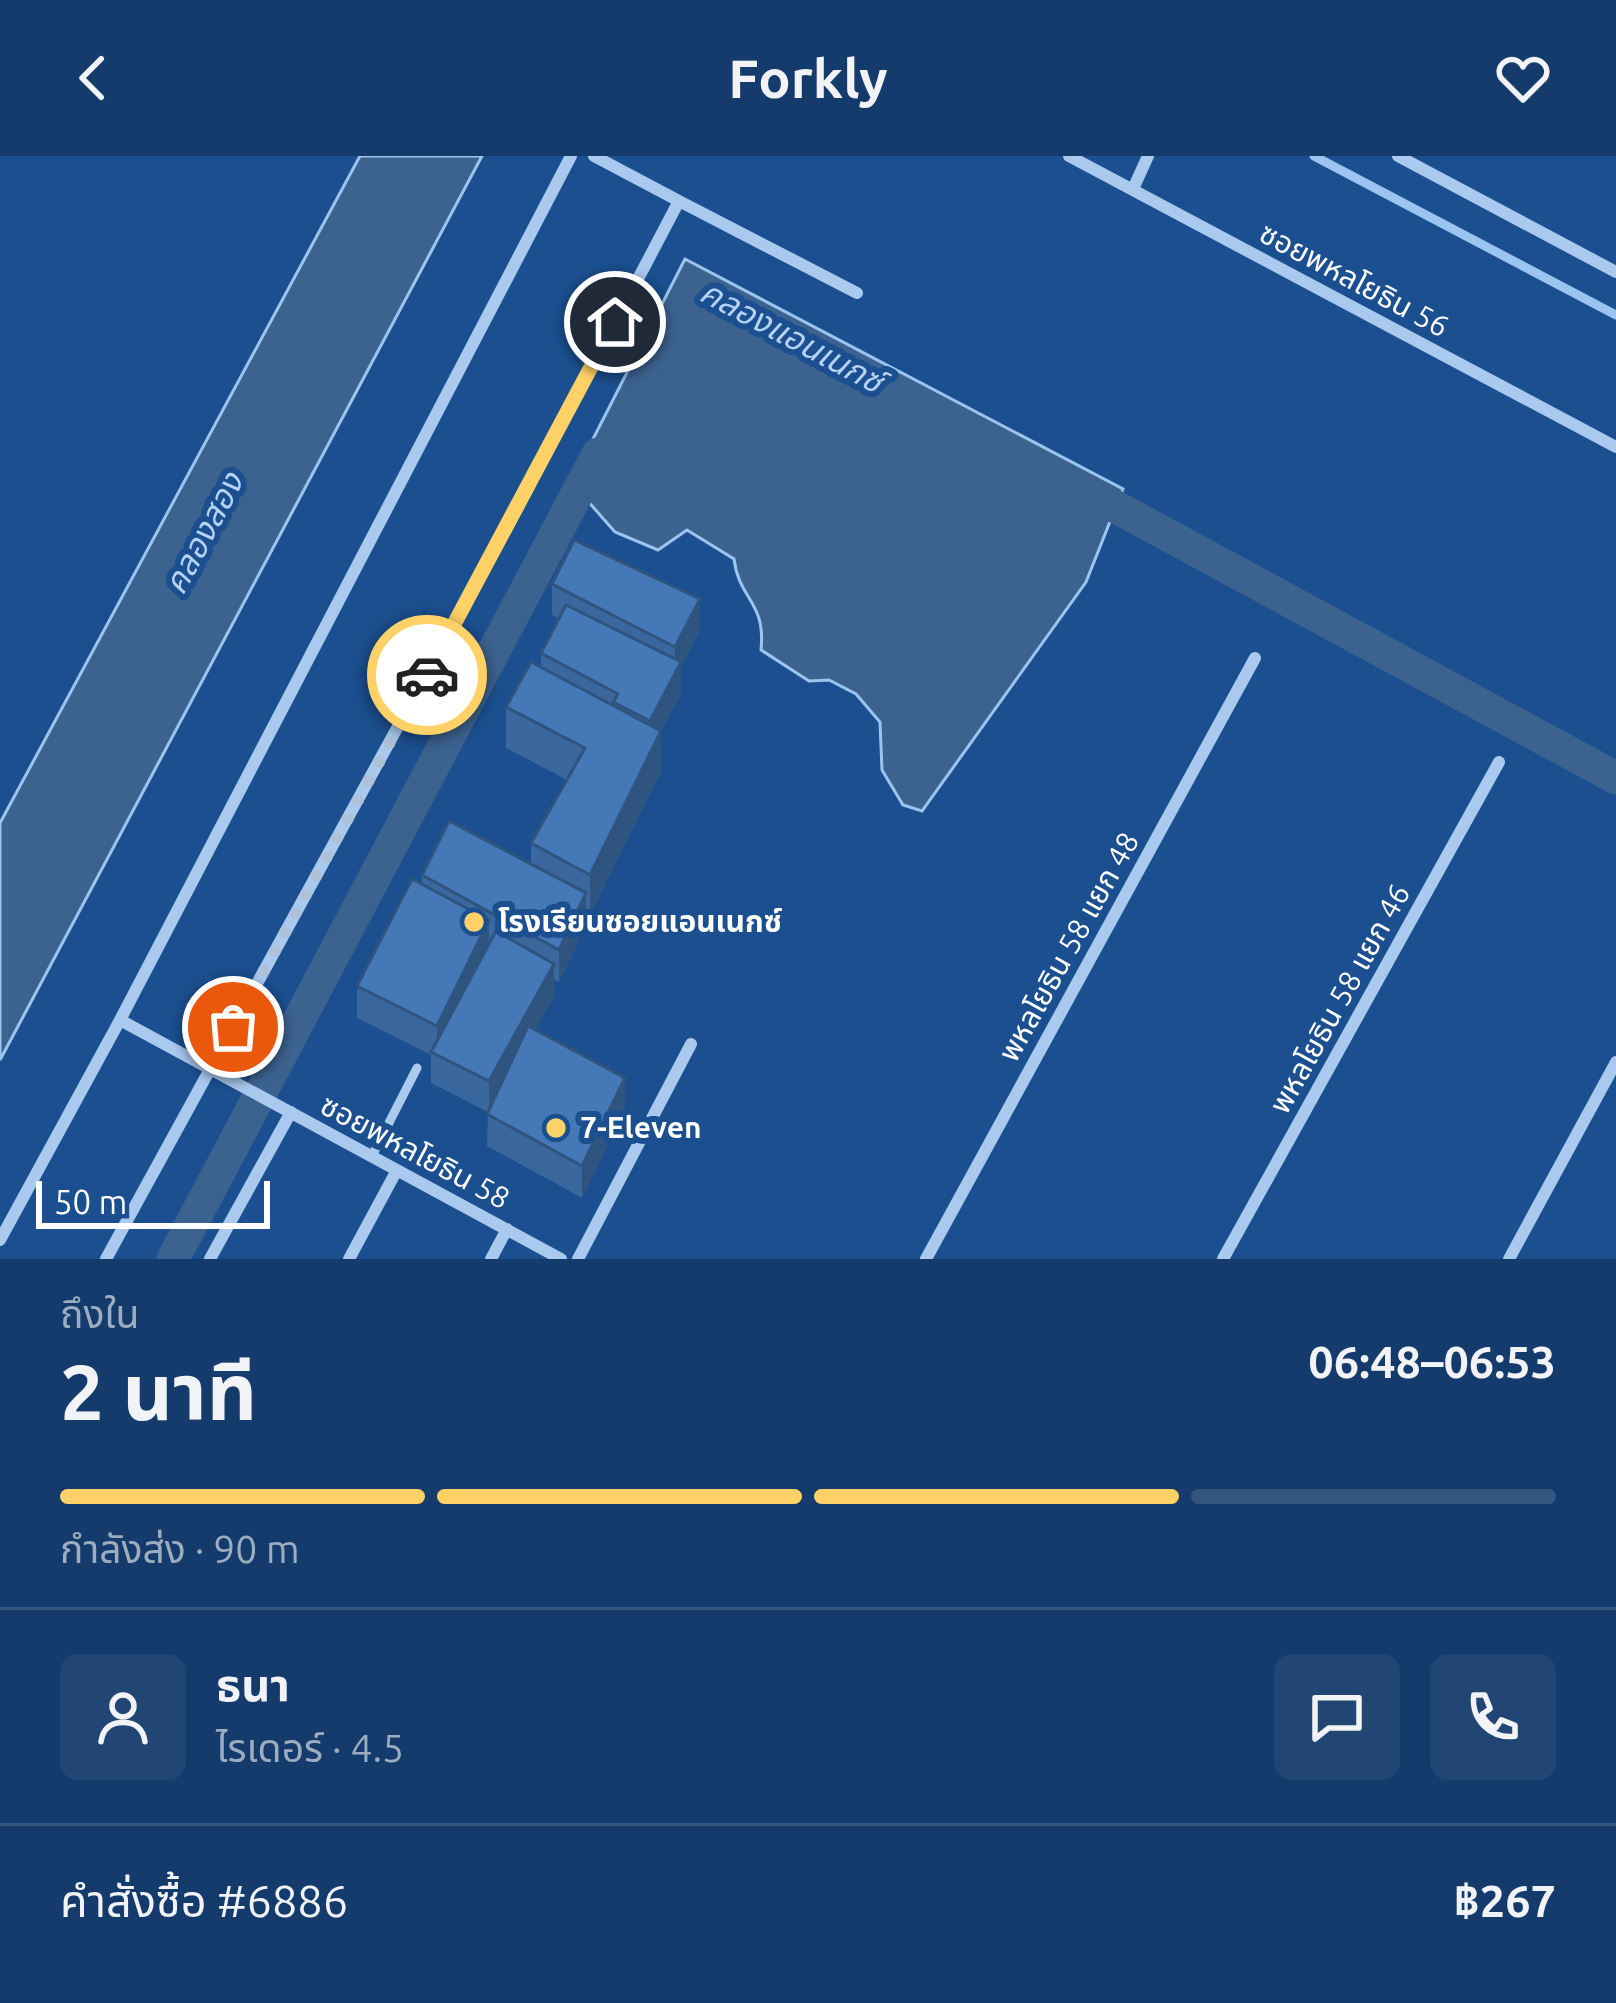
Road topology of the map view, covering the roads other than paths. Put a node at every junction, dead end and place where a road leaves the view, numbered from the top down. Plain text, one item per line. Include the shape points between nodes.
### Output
1 (571, 156) edge
2 (594, 156) edge
3 (1069, 156) edge
4 (1148, 156) edge
5 (1398, 156) edge
6 (1133, 189) junction
7 (679, 201) junction
8 (1616, 272) edge
9 (857, 293) dead end
10 (1616, 447) edge
11 (1255, 658) dead end
12 (1499, 762) dead end
13 (120, 1020) junction
14 (691, 1045) dead end
15 (1616, 1061) edge
16 (417, 1068) dead end
17 (210, 1069) junction
18 (291, 1112) junction
19 (372, 1156) junction
20 (398, 1170) junction
21 (507, 1229) junction
22 (0, 1240) edge
23 (106, 1259) edge
24 (211, 1259) edge
25 (350, 1259) edge
26 (491, 1259) edge
27 (561, 1259) edge
28 (578, 1259) edge
29 (926, 1259) edge
30 (1223, 1259) edge
31 (1509, 1259) edge

1 - 13 street
2 - 7 street
3 - 6 street, ซอยพหลโยธิน 56
4 - 6 street
5 - 8 street
6 - 10 street, ซอยพหลโยธิน 56
7 - 9 street
7 - 17 street
11 - 29 street, พหลโยธิน 58 แยก 48
12 - 30 street, พหลโยธิน 58 แยก 46
13 - 17 street, ซอยพหลโยธิน 58
13 - 22 street
14 - 28 street
15 - 31 street
16 - 19 lane
17 - 18 street, ซอยพหลโยธิน 58
17 - 23 street
18 - 19 street, ซอยพหลโยธิน 58
18 - 24 street
19 - 20 street, ซอยพหลโยธิน 58
20 - 21 street, ซอยพหลโยธิน 58
20 - 25 street
21 - 26 street
21 - 27 street, ซอยพหลโยธิน 58

